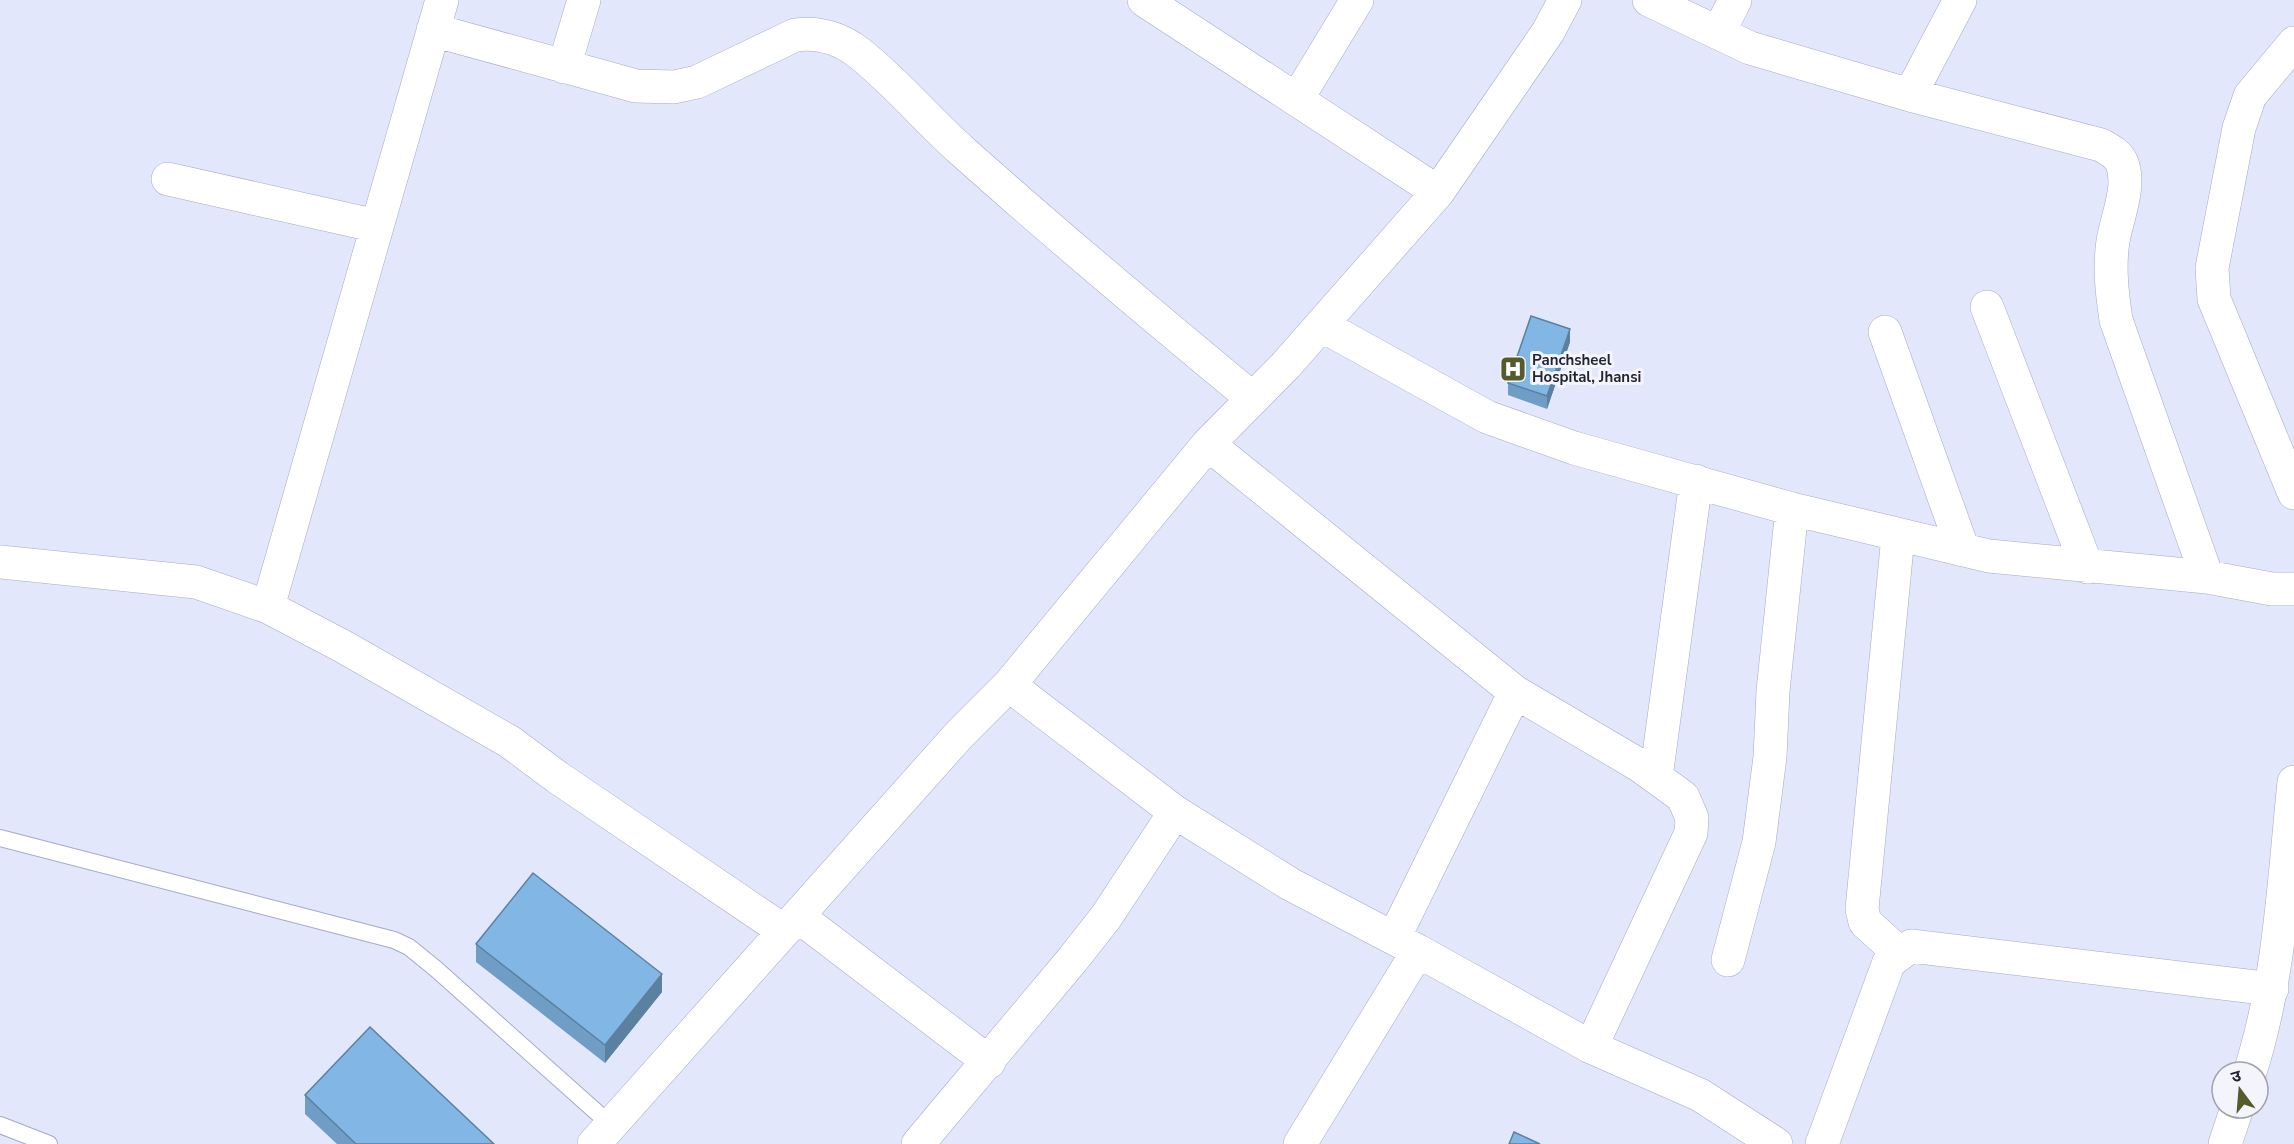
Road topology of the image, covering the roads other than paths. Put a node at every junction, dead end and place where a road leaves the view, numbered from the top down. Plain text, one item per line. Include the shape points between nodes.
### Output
1 (584, 0) edge
2 (1357, 0) edge
3 (1565, 0) edge
4 (1649, 0) edge
5 (1735, 0) edge
6 (1960, 0) edge
7 (1164, 6) edge
8 (438, 15) edge
9 (1719, 32) junction
10 (2294, 44) edge
11 (564, 67) junction
12 (1910, 95) junction
13 (1297, 99) junction
14 (168, 179) dead end
15 (1438, 192) junction
16 (377, 226) junction
17 (1987, 306) dead end
18 (1321, 325) junction
19 (1886, 332) dead end
20 (1252, 398) junction
21 (1208, 444) junction
22 (1696, 481) junction
23 (2294, 493) edge
24 (1792, 510) junction
25 (1898, 536) junction
26 (1963, 550) junction
27 (0, 562) edge
28 (2087, 567) junction
29 (2206, 577) junction
30 (2294, 589) edge
31 (268, 607) junction
32 (1009, 685) junction
33 (1515, 692) junction
34 (1656, 777) junction
35 (2294, 782) edge
36 (1175, 812) junction
37 (0, 838) edge
38 (792, 924) junction
39 (1406, 944) junction
40 (1899, 953) junction
41 (1728, 960) dead end
42 (2272, 989) junction
43 (1591, 1047) junction
44 (2254, 1060) edge
45 (989, 1062) junction
46 (2233, 1120) edge
47 (0, 1125) edge
48 (603, 1135) edge
49 (49, 1144) edge
50 (918, 1144) edge
51 (1300, 1144) edge
52 (1776, 1144) edge
53 (1822, 1144) edge
54 (2225, 1144) edge

1 - 11 street
2 - 13 street
3 - 15 street via 1548,32
4 - 9 street
5 - 9 street
6 - 12 street
7 - 13 street
8 - 11 street
8 - 16 street
9 - 12 street via 1750,48
10 - 23 street via 2250,96 2239,128 2212,268 2214,299
11 - 20 street via 636,86 674,87 697,82 795,35 811,33 837,40 858,52 985,171
12 - 29 street via 2101,145 2122,162 2125,180 2110,281 2116,320
13 - 15 street
14 - 16 street
15 - 18 street
16 - 31 street
17 - 28 street
18 - 20 street
18 - 22 street via 1487,417 1574,448
19 - 26 street
20 - 21 street
21 - 32 street
21 - 33 street
22 - 24 street
22 - 34 street
24 - 25 street
24 - 41 street via 1759,842
25 - 26 street
25 - 40 street via 1862,909 1865,922
26 - 28 street
27 - 31 street via 196,582
28 - 29 street
29 - 30 street
31 - 38 street via 510,742 557,777
32 - 36 street
32 - 38 street via 959,735
33 - 34 street
33 - 39 street
34 - 43 street via 1683,797 1692,818 1691,832
35 - 42 street
36 - 39 street via 1290,884
36 - 45 street via 1106,917
37 - 48 lane via 394,940 428,962
38 - 45 street
38 - 48 street
39 - 43 street
39 - 51 street
40 - 42 street via 1911,946
40 - 53 street via 1889,962
42 - 44 street
43 - 52 street via 1700,1095
45 - 50 street
46 - 54 street
47 - 49 lane

